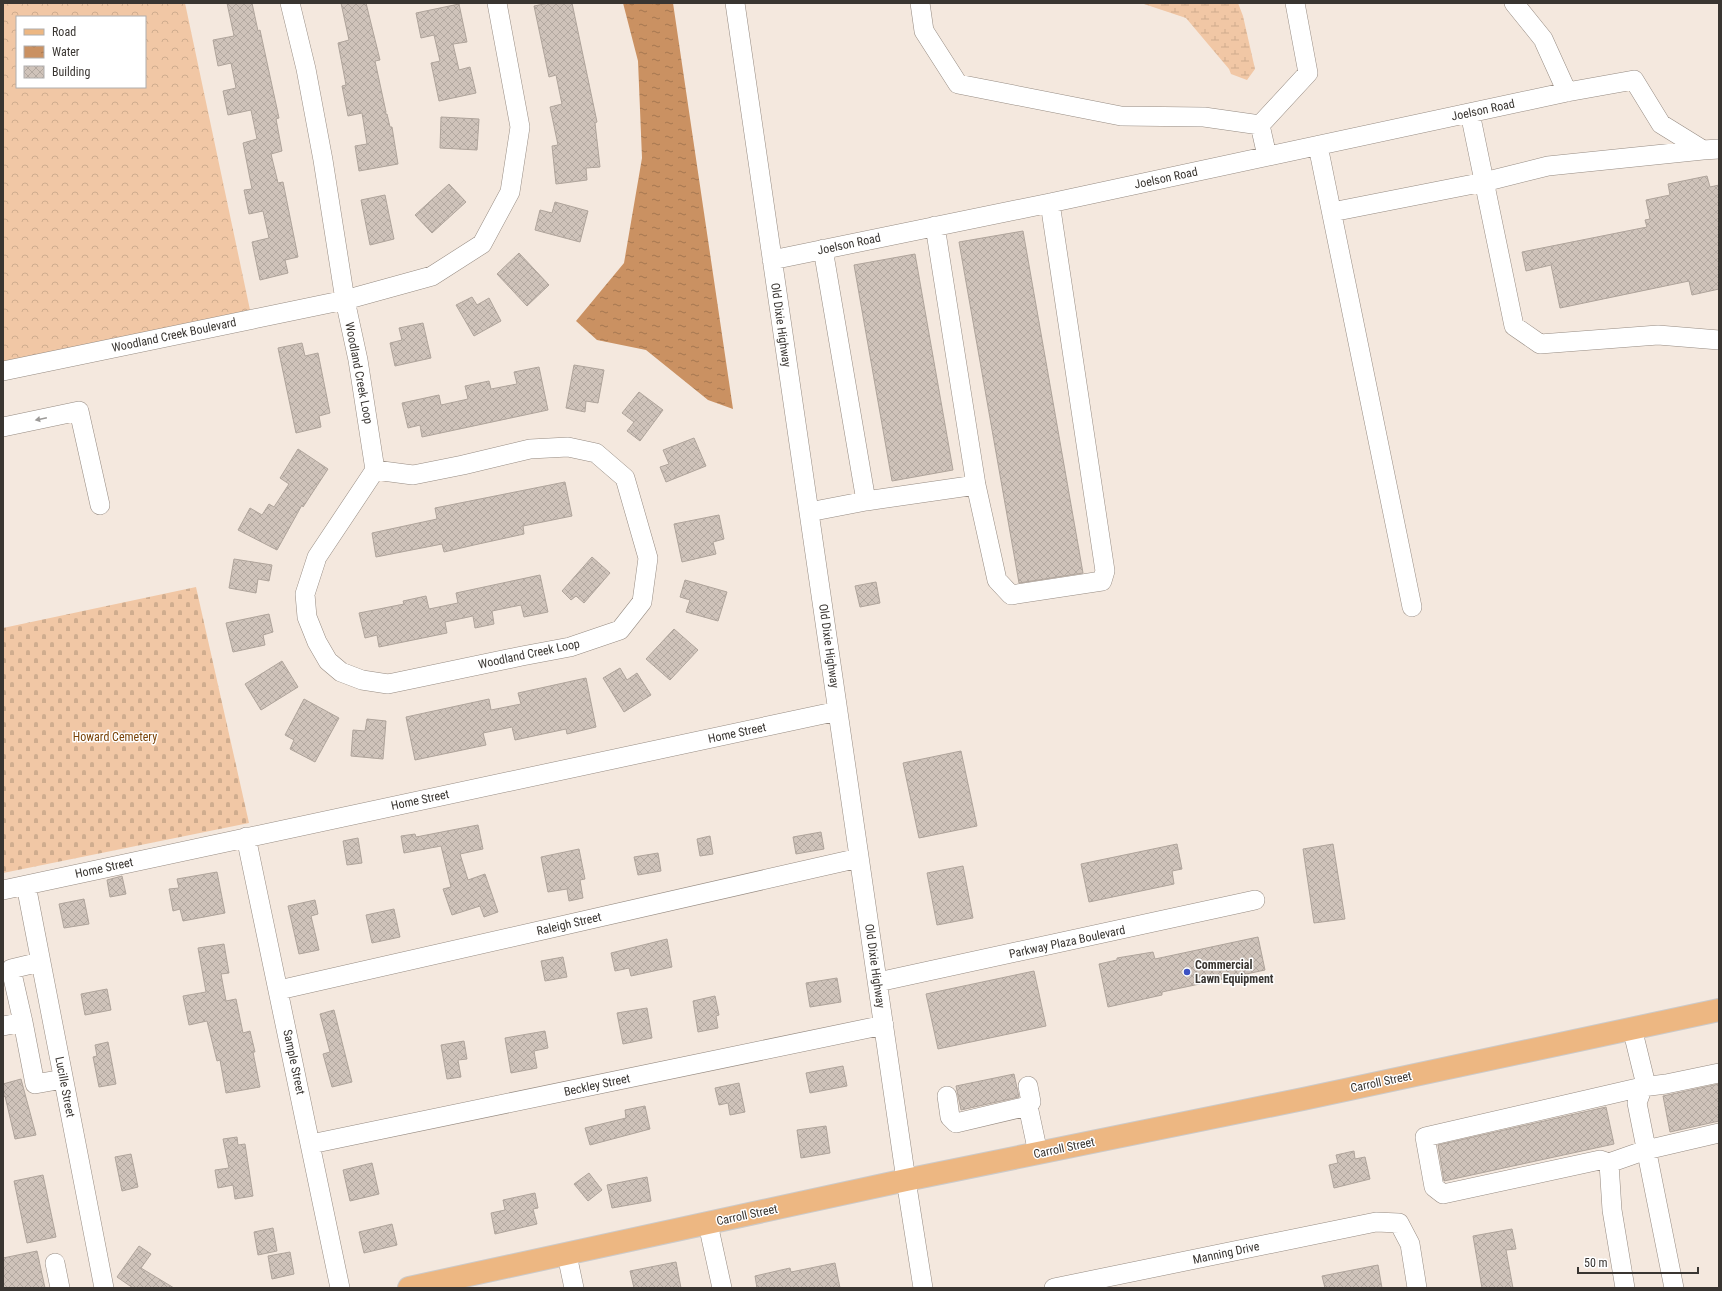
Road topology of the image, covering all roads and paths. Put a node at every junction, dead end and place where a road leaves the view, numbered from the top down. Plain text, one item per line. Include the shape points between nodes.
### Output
1 (290, 3) edge
2 (497, 3) edge
3 (734, 3) edge
4 (920, 3) edge
5 (1295, 3) edge
6 (1514, 3) edge
7 (1564, 93) junction
8 (1470, 113) junction
9 (1260, 125) junction
10 (1318, 146) junction
11 (1711, 150) edge
12 (1267, 156) junction
13 (1484, 182) junction
14 (1050, 203) junction
15 (1332, 212) junction
16 (935, 226) junction
17 (823, 249) junction
18 (772, 260) junction
19 (345, 300) junction
20 (1719, 340) edge
21 (3, 371) edge
22 (3, 427) edge
23 (375, 470) junction
24 (976, 485) junction
25 (866, 501) junction
26 (100, 505) dead end
27 (809, 512) junction
28 (1412, 607) dead end
29 (838, 711) junction
30 (246, 836) junction
31 (859, 858) junction
32 (26, 885) junction
33 (3, 890) edge
34 (1255, 900) dead end
35 (40, 962) junction
36 (7, 969) edge
37 (878, 982) junction
38 (279, 990) junction
39 (1719, 1010) edge
40 (23, 1022) junction
41 (884, 1025) junction
42 (3, 1026) edge
43 (1632, 1028) junction
44 (1719, 1073) edge
45 (63, 1079) junction
46 (1028, 1086) dead end
47 (1642, 1087) junction
48 (947, 1096) dead end
49 (1028, 1106) junction
50 (1719, 1133) edge
51 (311, 1144) junction
52 (1646, 1150) junction
53 (1038, 1153) junction
54 (1609, 1163) junction
55 (906, 1180) junction
56 (708, 1224) junction
57 (567, 1254) junction
58 (55, 1262) dead end
59 (60, 1288) edge
60 (104, 1288) edge
61 (340, 1288) edge
62 (409, 1288) edge
63 (574, 1288) edge
64 (722, 1288) edge
65 (923, 1288) edge
66 (1054, 1288) edge
67 (1417, 1288) edge
68 (1625, 1288) edge
69 (1674, 1288) edge

1 - 19 street via 306,69 323,160
2 - 19 street, Woodland Creek Boulevard via 520,127 510,192 482,244 432,276
3 - 18 street, Old Dixie Highway
4 - 9 street via 924,31 958,84 1121,116 1204,117
5 - 9 street via 1308,73
6 - 7 street via 1543,39
7 - 8 street, Joelson Road
7 - 11 street, Joelson Road via 1634,80 1661,124
8 - 10 street, Joelson Road
8 - 13 street
9 - 12 street
10 - 12 street, Joelson Road
10 - 15 street
11 - 13 street via 1548,166
12 - 14 street, Joelson Road
13 - 15 street
13 - 20 street via 1514,326 1540,344 1658,335
14 - 16 street, Joelson Road
14 - 24 street via 1105,571 1102,581 1011,595 996,580
15 - 28 street
16 - 17 street, Joelson Road
16 - 24 street
17 - 18 street, Joelson Road
17 - 25 street
18 - 27 street, Old Dixie Highway
19 - 21 street, Woodland Creek Boulevard
19 - 23 street, Woodland Creek Loop via 358,360
26 -> 22 street via 79,411
23 - 23 street, Woodland Creek Loop via 317,557 305,594 307,617 317,642 328,661 341,672 362,680 388,684 570,647 620,630 642,602 648,558 625,478 596,453 568,446 530,449 413,474
24 - 25 street
25 - 27 street
27 - 29 street, Old Dixie Highway
29 - 30 street, Home Street
29 - 31 street, Old Dixie Highway
30 - 32 street, Home Street
30 - 38 street, Sample Street
31 - 37 street, Old Dixie Highway
31 - 38 street, Raleigh Street
32 - 33 street, Home Street
32 - 35 street, Lucille Street
34 - 37 street, Parkway Plaza Boulevard
35 - 36 street
35 - 45 street, Lucille Street
36 - 40 street
37 - 41 street, Old Dixie Highway
38 - 51 street, Sample Street
39 - 43 main road, Carroll Street
40 - 42 street
40 - 45 street via 35,1084
41 - 51 street, Beckley Street
41 - 55 street, Old Dixie Highway
43 - 47 street via 1645,1081
43 - 53 main road, Carroll Street
44 - 47 street
45 - 60 street, Lucille Street
46 - 49 street via 1031,1102
47 - 52 street via 1637,1102
47 - 54 street via 1425,1137 1434,1187 1443,1194 1600,1160
48 - 49 street via 950,1117 956,1123
49 - 53 street
50 - 52 street
51 - 61 street, Sample Street
52 - 54 street
52 - 69 street
53 - 55 main road, Carroll Street
54 - 68 street via 1612,1210
55 - 56 main road, Carroll Street
55 - 65 street, Old Dixie Highway
56 - 57 main road, Carroll Street
56 - 64 street
57 - 62 main road, Carroll Street
57 - 63 street
58 - 59 street
66 - 67 street, Manning Drive via 1376,1222 1399,1223 1410,1244

